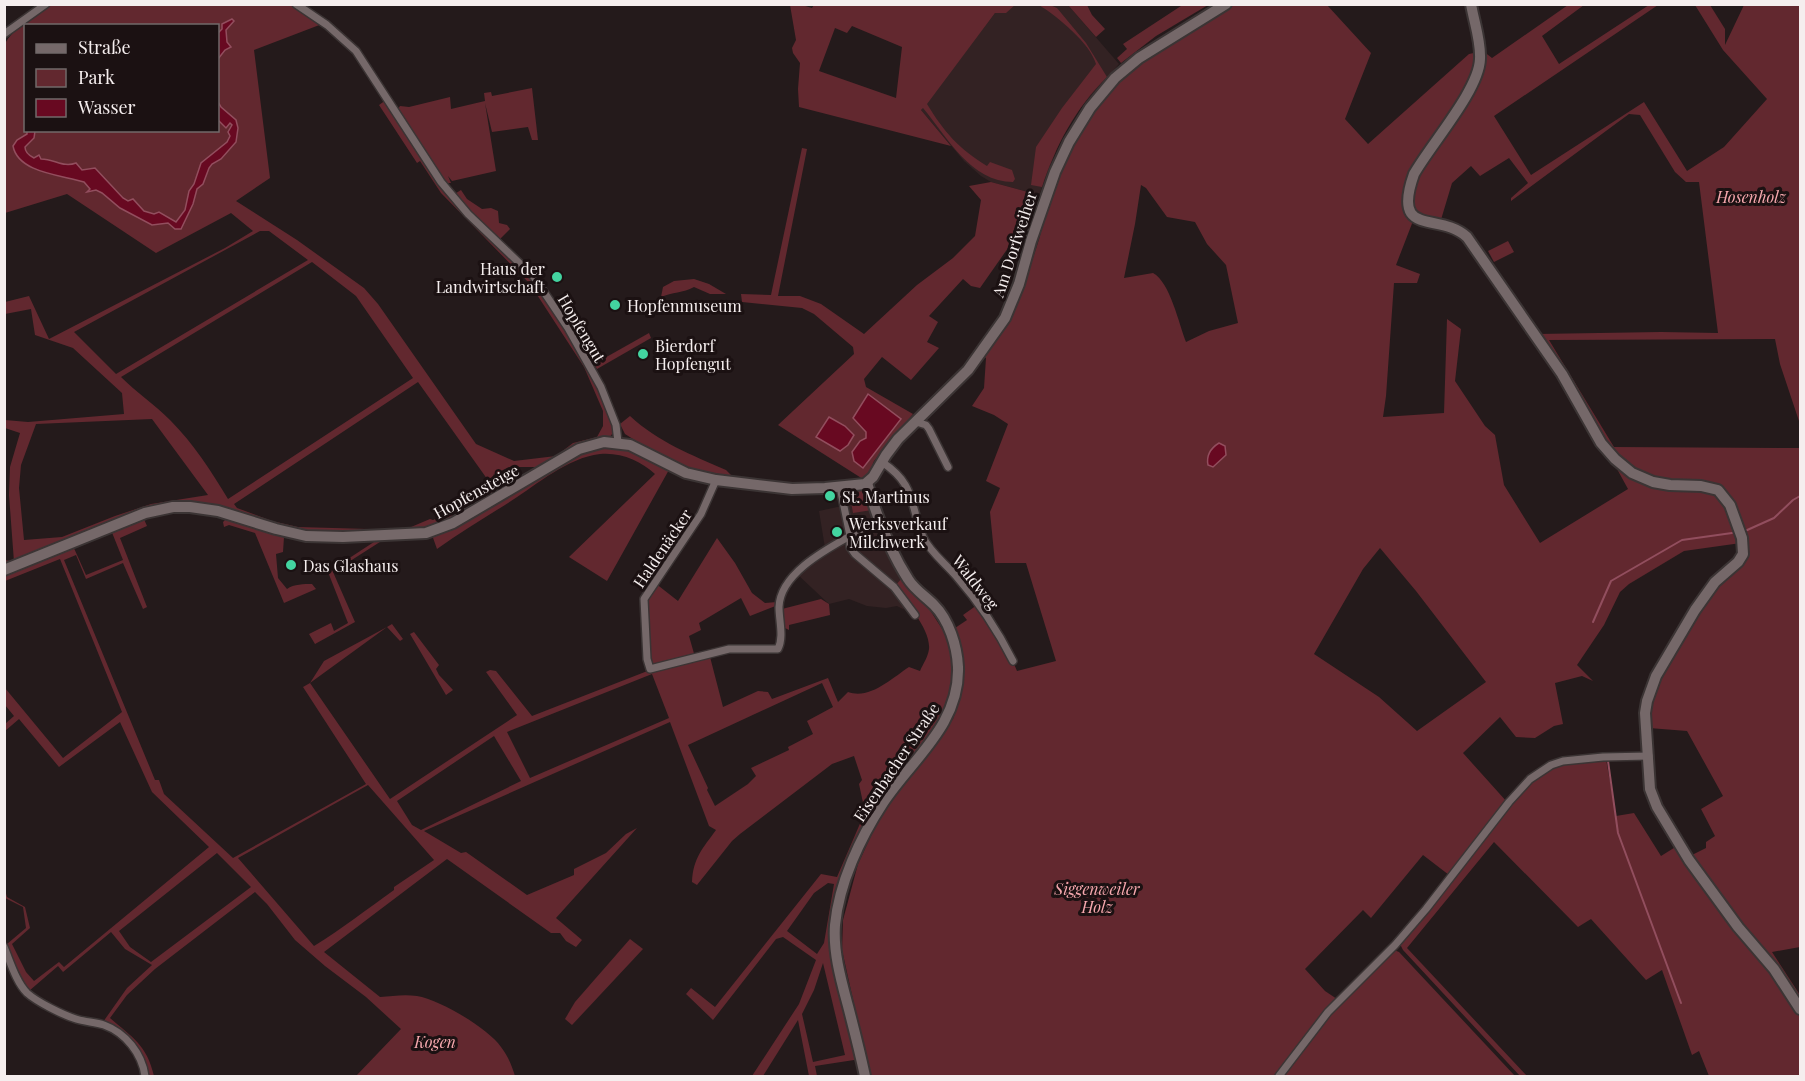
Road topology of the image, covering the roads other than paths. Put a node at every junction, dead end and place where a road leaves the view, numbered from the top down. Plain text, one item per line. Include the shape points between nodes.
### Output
1 (46, 4) edge
2 (296, 4) edge
3 (1226, 4) edge
4 (1471, 4) edge
5 (4, 34) edge
6 (916, 422) junction
7 (618, 442) junction
8 (882, 462) junction
9 (948, 467) dead end
10 (716, 480) junction
11 (867, 483) junction
12 (840, 487) junction
13 (880, 518) junction
14 (850, 536) junction
15 (4, 570) edge
16 (915, 615) dead end
17 (1013, 661) dead end
18 (1649, 756) junction
19 (4, 947) edge
20 (1800, 1010) edge
21 (145, 1077) edge
22 (865, 1077) edge
23 (1279, 1077) edge

1 - 5 street
2 - 7 street, Hopfengut via 356,51 448,191 542,288 601,387 616,425
3 - 6 street, Am Dorfweiher via 1157,45 1115,78 1090,108 1069,142 1050,186 1005,318 964,375
4 - 18 street via 1480,51 1473,86 1414,174 1409,188 1409,210 1418,220 1456,229 1467,237 1615,459 1653,482 1718,490 1730,505 1744,544 1741,558 1715,582 1695,610 1653,684 1645,713
6 - 8 street, Am Dorfweiher
6 - 9 street via 929,429
7 - 10 street, Hopfensteige via 686,473
7 - 15 street, Hopfensteige via 579,449 462,518 426,533 306,536 218,511 173,507 138,516
8 - 11 street, Am Dorfweiher
8 - 17 street, Waldweg via 901,477 927,544 957,576
10 - 12 street, Hopfensteige via 792,489
10 - 14 street, Haldenäcker via 701,514 644,599 651,669 729,649 778,649 779,606 784,591 810,560
11 - 12 street, Hopfensteige
11 - 13 street, Eisenbacher Straße
12 - 14 street
13 - 14 street
13 - 22 street, Eisenbacher Straße via 909,580 936,606 949,629 958,669 955,700 947,718 872,822 840,898 836,952
14 - 16 street via 855,554 894,587
18 - 20 street via 1650,789 1657,807 1689,860 1774,969
18 - 23 street via 1563,761 1530,779 1410,927 1328,1012
19 - 21 street via 28,993 70,1017 104,1025 120,1034 137,1053

